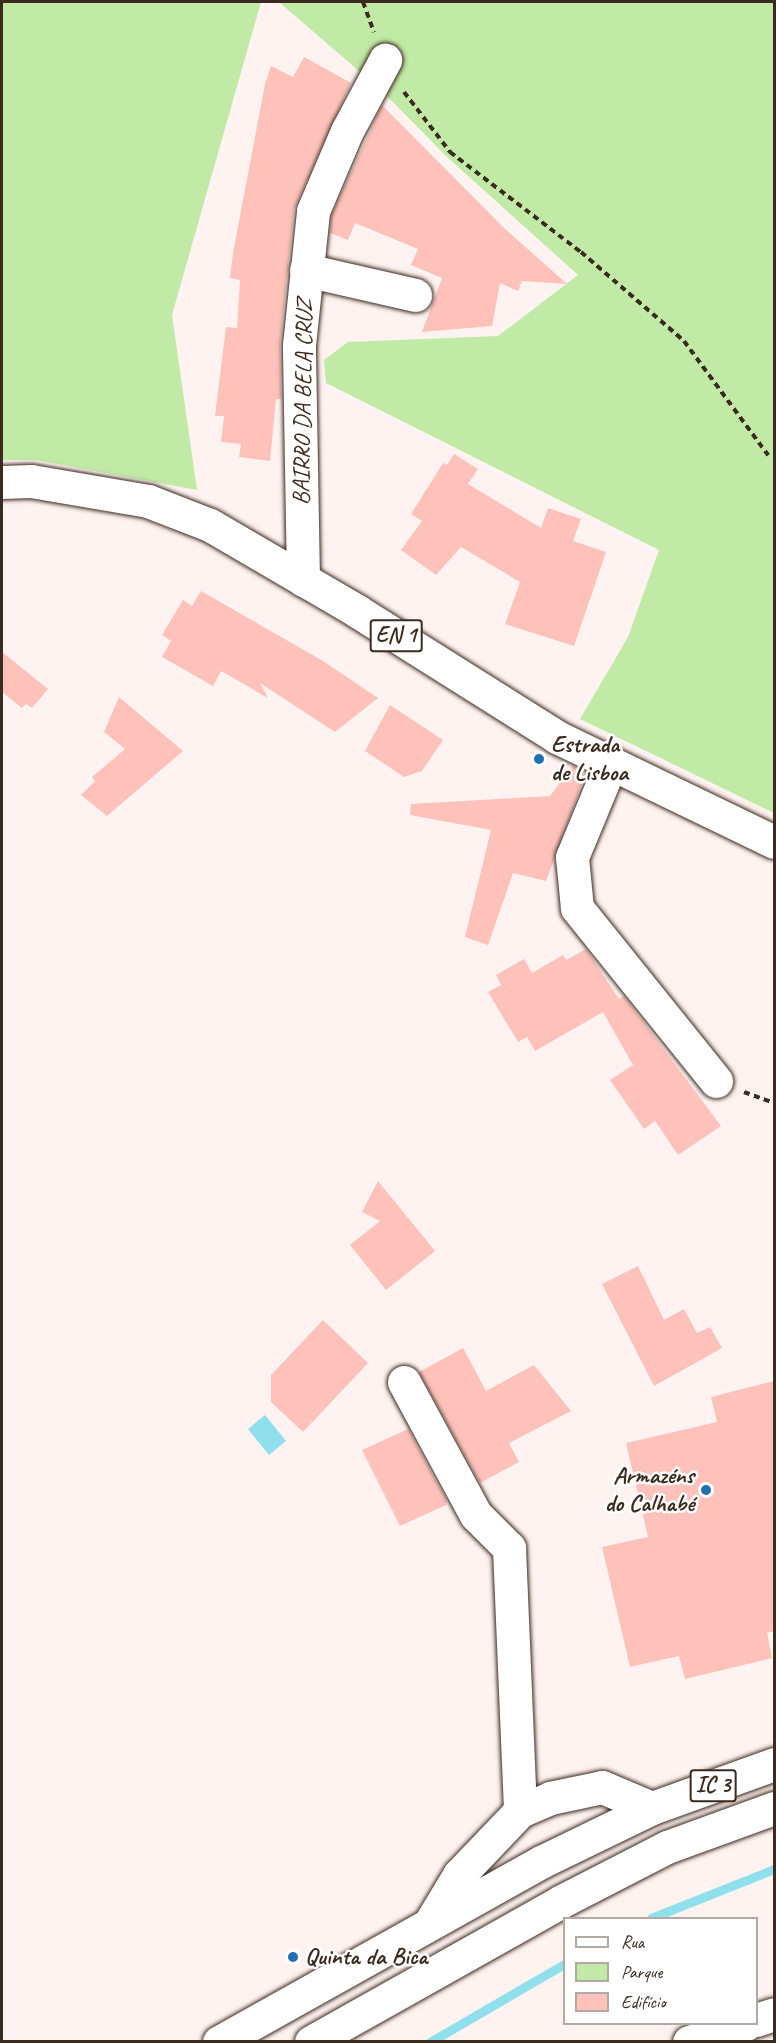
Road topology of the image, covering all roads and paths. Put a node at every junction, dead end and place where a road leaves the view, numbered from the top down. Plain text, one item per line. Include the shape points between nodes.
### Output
1 (385, 60) joint
2 (306, 270) junction
3 (415, 295) dead end
4 (768, 455) dead end
5 (2, 482) edge
6 (303, 580) junction
7 (611, 763) junction
8 (774, 842) edge
9 (716, 1081) dead end
10 (404, 1382) dead end
11 (774, 1764) edge
12 (652, 1808) junction
13 (774, 1808) edge
14 (520, 1811) junction
15 (430, 1923) junction
16 (774, 2014) edge
17 (758, 2019) edge
18 (743, 2025) edge
19 (219, 2042) edge
20 (311, 2042) edge
21 (689, 2042) edge

1 - 2 main road, BAIRRO DA BELA CRUZ via 347,130 313,211
1 - 4 path via 414,109 450,152 581,252 684,341
2 - 3 main road
2 - 6 main road, BAIRRO DA BELA CRUZ via 299,345
5 - 6 main road, EN 1 via 31,481 148,501 210,525
6 - 7 main road, EN 1 via 557,737
7 - 8 main road, EN 1
7 - 9 main road via 572,856 577,908
10 - 14 main road via 476,1515 509,1548
11 - 12 main road, IC 3
12 - 14 main road via 602,1787 550,1798
12 - 15 main road, IC 3 via 541,1862
13 - 20 main road, IC 3 via 668,1847 560,1902
14 - 15 main road via 459,1875
15 - 19 main road, IC 3
16 - 17 main road
18 - 21 main road

